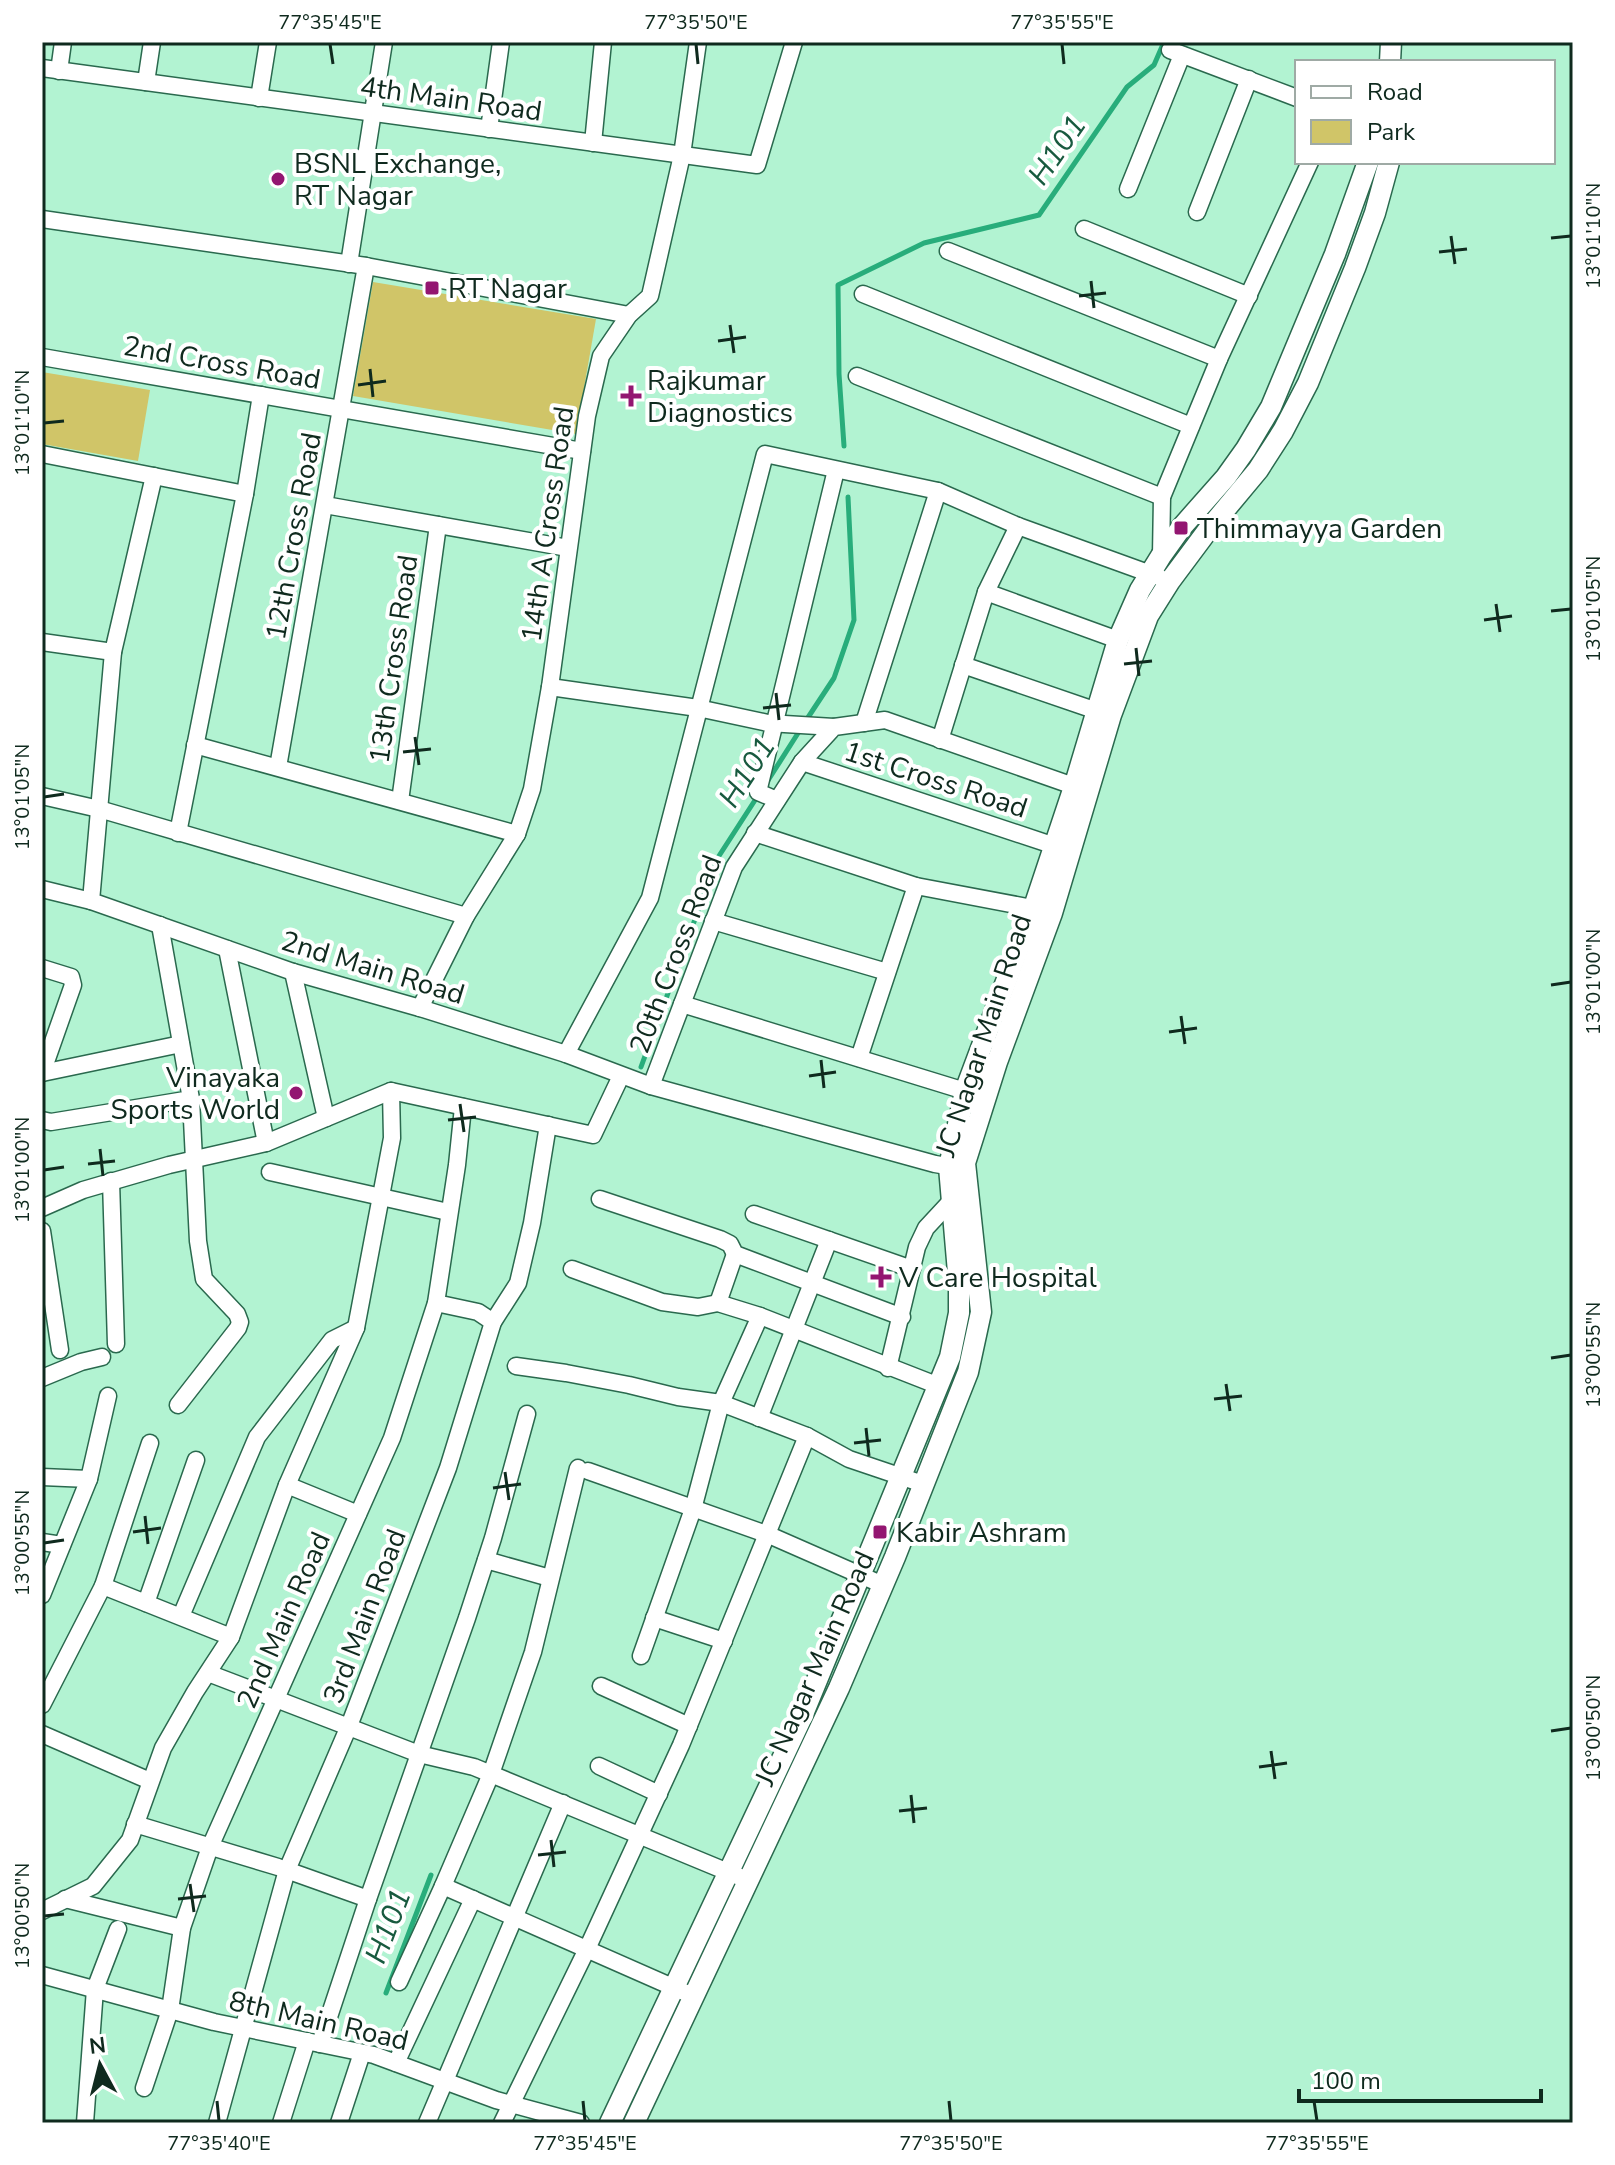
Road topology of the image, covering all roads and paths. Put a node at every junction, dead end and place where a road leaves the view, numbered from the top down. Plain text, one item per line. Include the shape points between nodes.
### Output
1 (63, 42) edge
2 (152, 42) edge
3 (268, 42) edge
4 (384, 42) edge
5 (501, 42) edge
6 (603, 42) edge
7 (698, 42) edge
8 (794, 42) edge
9 (50, 69) edge
10 (1249, 79) junction
11 (146, 82) junction
12 (1295, 97) edge
13 (259, 98) junction
14 (375, 113) junction
15 (489, 129) junction
16 (593, 143) junction
17 (682, 155) junction
18 (1309, 164) edge
19 (1367, 164) edge
20 (1388, 164) edge
21 (1128, 189) dead end
22 (1197, 212) dead end
23 (42, 219) edge
24 (1084, 229) dead end
25 (948, 251) dead end
26 (357, 265) junction
27 (863, 294) dead end
28 (1249, 296) junction
29 (629, 315) junction
30 (42, 357) edge
31 (1219, 359) junction
32 (857, 376) dead end
33 (261, 395) junction
34 (342, 409) junction
35 (1191, 426) junction
36 (582, 451) junction
37 (42, 454) edge
38 (836, 470) junction
39 (154, 476) junction
40 (938, 491) junction
41 (245, 494) junction
42 (1162, 497) junction
43 (325, 505) junction
44 (438, 525) junction
45 (1018, 526) junction
46 (568, 548) junction
47 (1156, 564) junction
48 (1170, 581) junction
49 (986, 592) junction
50 (1118, 640) junction
51 (42, 642) edge
52 (113, 652) junction
53 (963, 665) junction
54 (550, 687) junction
55 (698, 708) junction
56 (1097, 711) junction
57 (773, 723) junction
58 (864, 723) junction
59 (834, 727) junction
60 (940, 740) junction
61 (195, 745) junction
62 (802, 762) junction
63 (278, 767) junction
64 (1081, 789) junction
65 (42, 796) edge
66 (777, 800) junction
67 (400, 801) junction
68 (99, 809) junction
69 (178, 833) junction
70 (755, 833) junction
71 (517, 834) junction
72 (1055, 846) junction
73 (916, 886) junction
74 (42, 889) edge
75 (91, 901) junction
76 (1043, 910) junction
77 (466, 916) junction
78 (713, 921) junction
79 (160, 925) junction
80 (227, 949) junction
81 (42, 968) edge
82 (293, 972) junction
83 (887, 972) junction
84 (682, 1004) junction
85 (420, 1008) junction
86 (181, 1044) junction
87 (566, 1054) junction
88 (859, 1058) junction
89 (42, 1073) edge
90 (621, 1076) junction
91 (651, 1086) junction
92 (391, 1091) junction
93 (965, 1091) junction
94 (191, 1099) junction
95 (463, 1107) junction
96 (326, 1118) junction
97 (42, 1120) edge
98 (548, 1125) junction
99 (266, 1143) junction
100 (193, 1159) junction
101 (958, 1168) junction
102 (270, 1172) dead end
103 (111, 1181) junction
104 (380, 1197) junction
105 (600, 1199) dead end
106 (960, 1199) junction
107 (42, 1208) edge
108 (448, 1212) junction
109 (754, 1214) dead end
110 (42, 1231) edge
111 (829, 1240) junction
112 (735, 1254) junction
113 (572, 1269) dead end
114 (912, 1269) junction
115 (811, 1283) junction
116 (436, 1303) junction
117 (718, 1303) junction
118 (760, 1316) junction
119 (902, 1317) junction
120 (493, 1322) junction
121 (356, 1328) junction
122 (793, 1330) junction
123 (116, 1344) dead end
124 (60, 1350) dead end
125 (102, 1357) dead end
126 (516, 1366) dead end
127 (888, 1368) junction
128 (42, 1378) edge
129 (939, 1386) junction
130 (108, 1396) dead end
131 (721, 1403) junction
132 (178, 1405) dead end
133 (527, 1414) dead end
134 (759, 1418) junction
135 (807, 1436) junction
136 (150, 1443) dead end
137 (196, 1460) dead end
138 (42, 1477) edge
139 (901, 1477) junction
140 (89, 1479) junction
141 (923, 1484) junction
142 (287, 1485) junction
143 (693, 1509) junction
144 (358, 1514) junction
145 (769, 1535) junction
146 (42, 1542) edge
147 (62, 1545) junction
148 (486, 1560) junction
149 (861, 1577) junction
150 (550, 1578) junction
151 (883, 1585) junction
152 (103, 1586) junction
153 (42, 1595) edge
154 (146, 1603) junction
155 (181, 1616) junction
156 (654, 1618) junction
157 (231, 1637) junction
158 (724, 1641) junction
159 (641, 1656) dead end
160 (208, 1673) junction
161 (601, 1686) dead end
162 (278, 1698) junction
163 (42, 1705) edge
164 (349, 1726) junction
165 (689, 1726) junction
166 (42, 1734) edge
167 (419, 1754) junction
168 (599, 1766) dead end
169 (491, 1774) junction
170 (150, 1781) junction
171 (659, 1794) junction
172 (563, 1803) junction
173 (135, 1824) junction
174 (641, 1835) junction
175 (210, 1847) junction
176 (287, 1870) junction
177 (738, 1876) junction
178 (443, 1886) junction
179 (65, 1899) junction
180 (368, 1899) junction
181 (473, 1899) junction
182 (42, 1911) edge
183 (515, 1917) junction
184 (182, 1928) junction
185 (118, 1929) dead end
186 (587, 1949) junction
187 (42, 1975) edge
188 (399, 1982) dead end
189 (95, 1989) junction
190 (684, 1991) junction
191 (170, 2010) junction
192 (245, 2029) junction
193 (313, 2043) junction
194 (362, 2053) junction
195 (396, 2063) junction
196 (445, 2081) junction
197 (144, 2088) dead end
198 (509, 2104) junction
199 (85, 2123) edge
200 (217, 2123) edge
201 (281, 2123) edge
202 (339, 2123) edge
203 (427, 2123) edge
204 (502, 2123) edge
205 (581, 2123) edge
206 (610, 2123) edge
207 (634, 2123) edge

1 - 9 street
2 - 11 street
3 - 13 street
4 - 14 street, 12th Cross Road
5 - 15 street
6 - 16 street
7 - 17 street, 14th A Cross Road
8 - 17 street, 4th Main Road via 757,165
9 - 11 street, 4th Main Road
10 - 12 street
10 - 21 street via 1176,52
10 - 22 street
11 - 13 street, 4th Main Road
13 - 14 street, 4th Main Road
14 - 15 street, 4th Main Road
14 - 26 street, 12th Cross Road
15 - 16 street, 4th Main Road
16 - 17 street, 4th Main Road
17 - 29 street, 14th A Cross Road via 650,296
18 - 28 street
19 - 47 main road, JC Nagar Main Road via 1271,407 1240,458
20 - 48 main road, JC Nagar Main Road via 1355,268 1283,431
23 - 26 street
24 - 28 street
25 - 31 street
26 - 29 street
26 - 34 street, 12th Cross Road
27 - 35 street
28 - 31 street
29 - 36 street, 14th A Cross Road via 601,356
30 - 33 street, 2nd Cross Road
31 - 35 street
32 - 42 street
33 - 34 street, 2nd Cross Road
33 - 41 street
34 - 36 street, 2nd Cross Road
34 - 43 street, 12th Cross Road
35 - 42 street
36 - 46 street, 14th A Cross Road
37 - 39 street
38 - 40 street
38 - 55 street via 765,454
38 - 57 street
39 - 41 street
39 - 52 street
40 - 45 street
40 - 58 street
41 - 61 street
42 - 47 street
43 - 44 street
43 - 63 street, 12th Cross Road
44 - 46 street
44 - 67 street, 13th Cross Road
45 - 47 street
45 - 49 street
46 - 54 street, 14th A Cross Road
47 - 48 street
47 - 50 main road, JC Nagar Main Road
48 - 64 main road, JC Nagar Main Road via 1148,616
49 - 50 street
49 - 53 street
50 - 56 main road, JC Nagar Main Road
51 - 52 street
52 - 68 street
53 - 56 street
53 - 60 street
54 - 55 street
54 - 71 street, 14th A Cross Road via 532,789
55 - 57 street
55 - 87 street via 650,898
56 - 64 main road, JC Nagar Main Road
57 - 59 street
57 - 66 street via 758,792
58 - 59 street
58 - 60 street via 885,720
59 - 62 street, 20th Cross Road
60 - 64 street
61 - 63 street
61 - 69 street
62 - 66 street, 20th Cross Road
62 - 72 street, 1st Cross Road
63 - 67 street
64 - 72 main road, JC Nagar Main Road
64 - 76 main road, JC Nagar Main Road
65 - 68 street
66 - 70 street, 20th Cross Road
67 - 71 street
68 - 69 street
68 - 75 street
69 - 77 street
70 - 73 street
70 - 78 street, 20th Cross Road via 734,867
71 - 77 street, 14th A Cross Road
72 - 76 main road, JC Nagar Main Road
73 - 76 street
73 - 83 street
74 - 75 street, 2nd Main Road
75 - 79 street, 2nd Main Road
76 - 93 main road, JC Nagar Main Road
76 - 101 main road, JC Nagar Main Road via 965,1163
77 - 85 street, 14th A Cross Road
78 - 83 street
78 - 84 street, 20th Cross Road
79 - 80 street, 2nd Main Road
79 - 86 street
80 - 82 street, 2nd Main Road
80 - 99 street
81 - 89 street via 71,977 73,985
82 - 85 street, 2nd Main Road
82 - 96 street
83 - 88 street
84 - 88 street
84 - 91 street, 20th Cross Road
85 - 87 street, 2nd Main Road
86 - 89 street
86 - 94 street
87 - 90 street, 2nd Main Road
88 - 93 street
90 - 91 street, 2nd Main Road
90 - 98 street via 593,1135
91 - 101 street, 2nd Main Road
92 - 95 street
92 - 96 street
92 - 104 street via 392,1138
93 - 101 main road, JC Nagar Main Road
94 - 97 street
94 - 100 street
95 - 98 street
95 - 108 street, 2nd Main Road
96 - 99 street
98 - 120 street, 3rd Main Road via 518,1283
99 - 100 street
100 - 103 street
100 - 132 street via 204,1279 240,1322
101 - 106 main road, JC Nagar Main Road
102 - 104 street
103 - 107 street
103 - 123 street
104 - 108 street
104 - 121 street
105 - 112 street via 720,1239
106 - 114 street via 926,1228
106 - 129 main road, JC Nagar Main Road via 959,1313
106 - 141 main road, JC Nagar Main Road via 979,1281 978,1336
108 - 116 street, 2nd Main Road
109 - 111 street
110 - 124 street
111 - 114 street
111 - 115 street
112 - 115 street
112 - 117 street
113 - 117 street via 662,1302 698,1307
114 - 119 street
115 - 119 street
115 - 122 street
116 - 120 street via 478,1312
116 - 144 street, 2nd Main Road via 392,1438
117 - 118 street
118 - 122 street
118 - 131 street
119 - 127 street
120 - 164 street, 3rd Main Road via 448,1468
121 - 142 street
121 - 155 street via 332,1340 257,1437
122 - 127 street
122 - 134 street
125 - 128 street
126 - 131 street
127 - 129 street
129 - 139 main road, JC Nagar Main Road
130 - 140 street
131 - 134 street
131 - 143 street
133 - 148 street
134 - 135 street
135 - 139 street via 849,1459
135 - 145 street
136 - 152 street
137 - 154 street
138 - 140 street
139 - 141 street
139 - 149 main road, JC Nagar Main Road
140 - 147 street
141 - 151 main road, JC Nagar Main Road
142 - 144 street
142 - 157 street
143 - 145 street
143 - 150 street via 583,1470
143 - 156 street
144 - 162 street, 2nd Main Road
145 - 149 street
145 - 158 street
146 - 147 street
147 - 153 street
148 - 150 street
148 - 167 street
149 - 151 street
149 - 177 main road, JC Nagar Main Road
150 - 169 street via 533,1652
151 - 177 main road, JC Nagar Main Road via 805,1762
152 - 154 street
152 - 163 street
154 - 155 street
155 - 157 street
156 - 158 street
156 - 159 street
157 - 160 street
158 - 165 street
160 - 162 street
160 - 170 street via 163,1748
161 - 165 street
162 - 164 street
162 - 175 street, 2nd Main Road
164 - 167 street
164 - 176 street, 3rd Main Road
165 - 171 street
166 - 170 street
167 - 169 street
167 - 180 street
168 - 171 street
169 - 172 street
169 - 178 street
170 - 173 street
171 - 174 street
172 - 174 street
172 - 183 street
173 - 175 street
173 - 179 street via 130,1840 93,1886
174 - 177 street
174 - 186 street
175 - 176 street
175 - 184 street, 2nd Main Road
176 - 180 street
176 - 192 street, 3rd Main Road
177 - 190 main road, JC Nagar Main Road
178 - 181 street
178 - 188 street
179 - 182 street
179 - 184 street
180 - 193 street
181 - 183 street
181 - 195 street
183 - 186 street
183 - 196 street
184 - 191 street, 2nd Main Road
185 - 189 street
186 - 190 street
186 - 198 street
187 - 189 street, 8th Main Road
189 - 191 street, 8th Main Road
189 - 199 street
190 - 206 main road, JC Nagar Main Road
190 - 207 main road, JC Nagar Main Road
191 - 192 street, 8th Main Road
191 - 197 street, 2nd Main Road
192 - 193 street, 8th Main Road
192 - 200 street, 3rd Main Road
193 - 194 street, 8th Main Road
193 - 201 street
194 - 195 street, 8th Main Road
194 - 202 street
195 - 196 street, 8th Main Road
196 - 198 street, 8th Main Road
196 - 203 street
198 - 204 street
198 - 205 street, 8th Main Road

